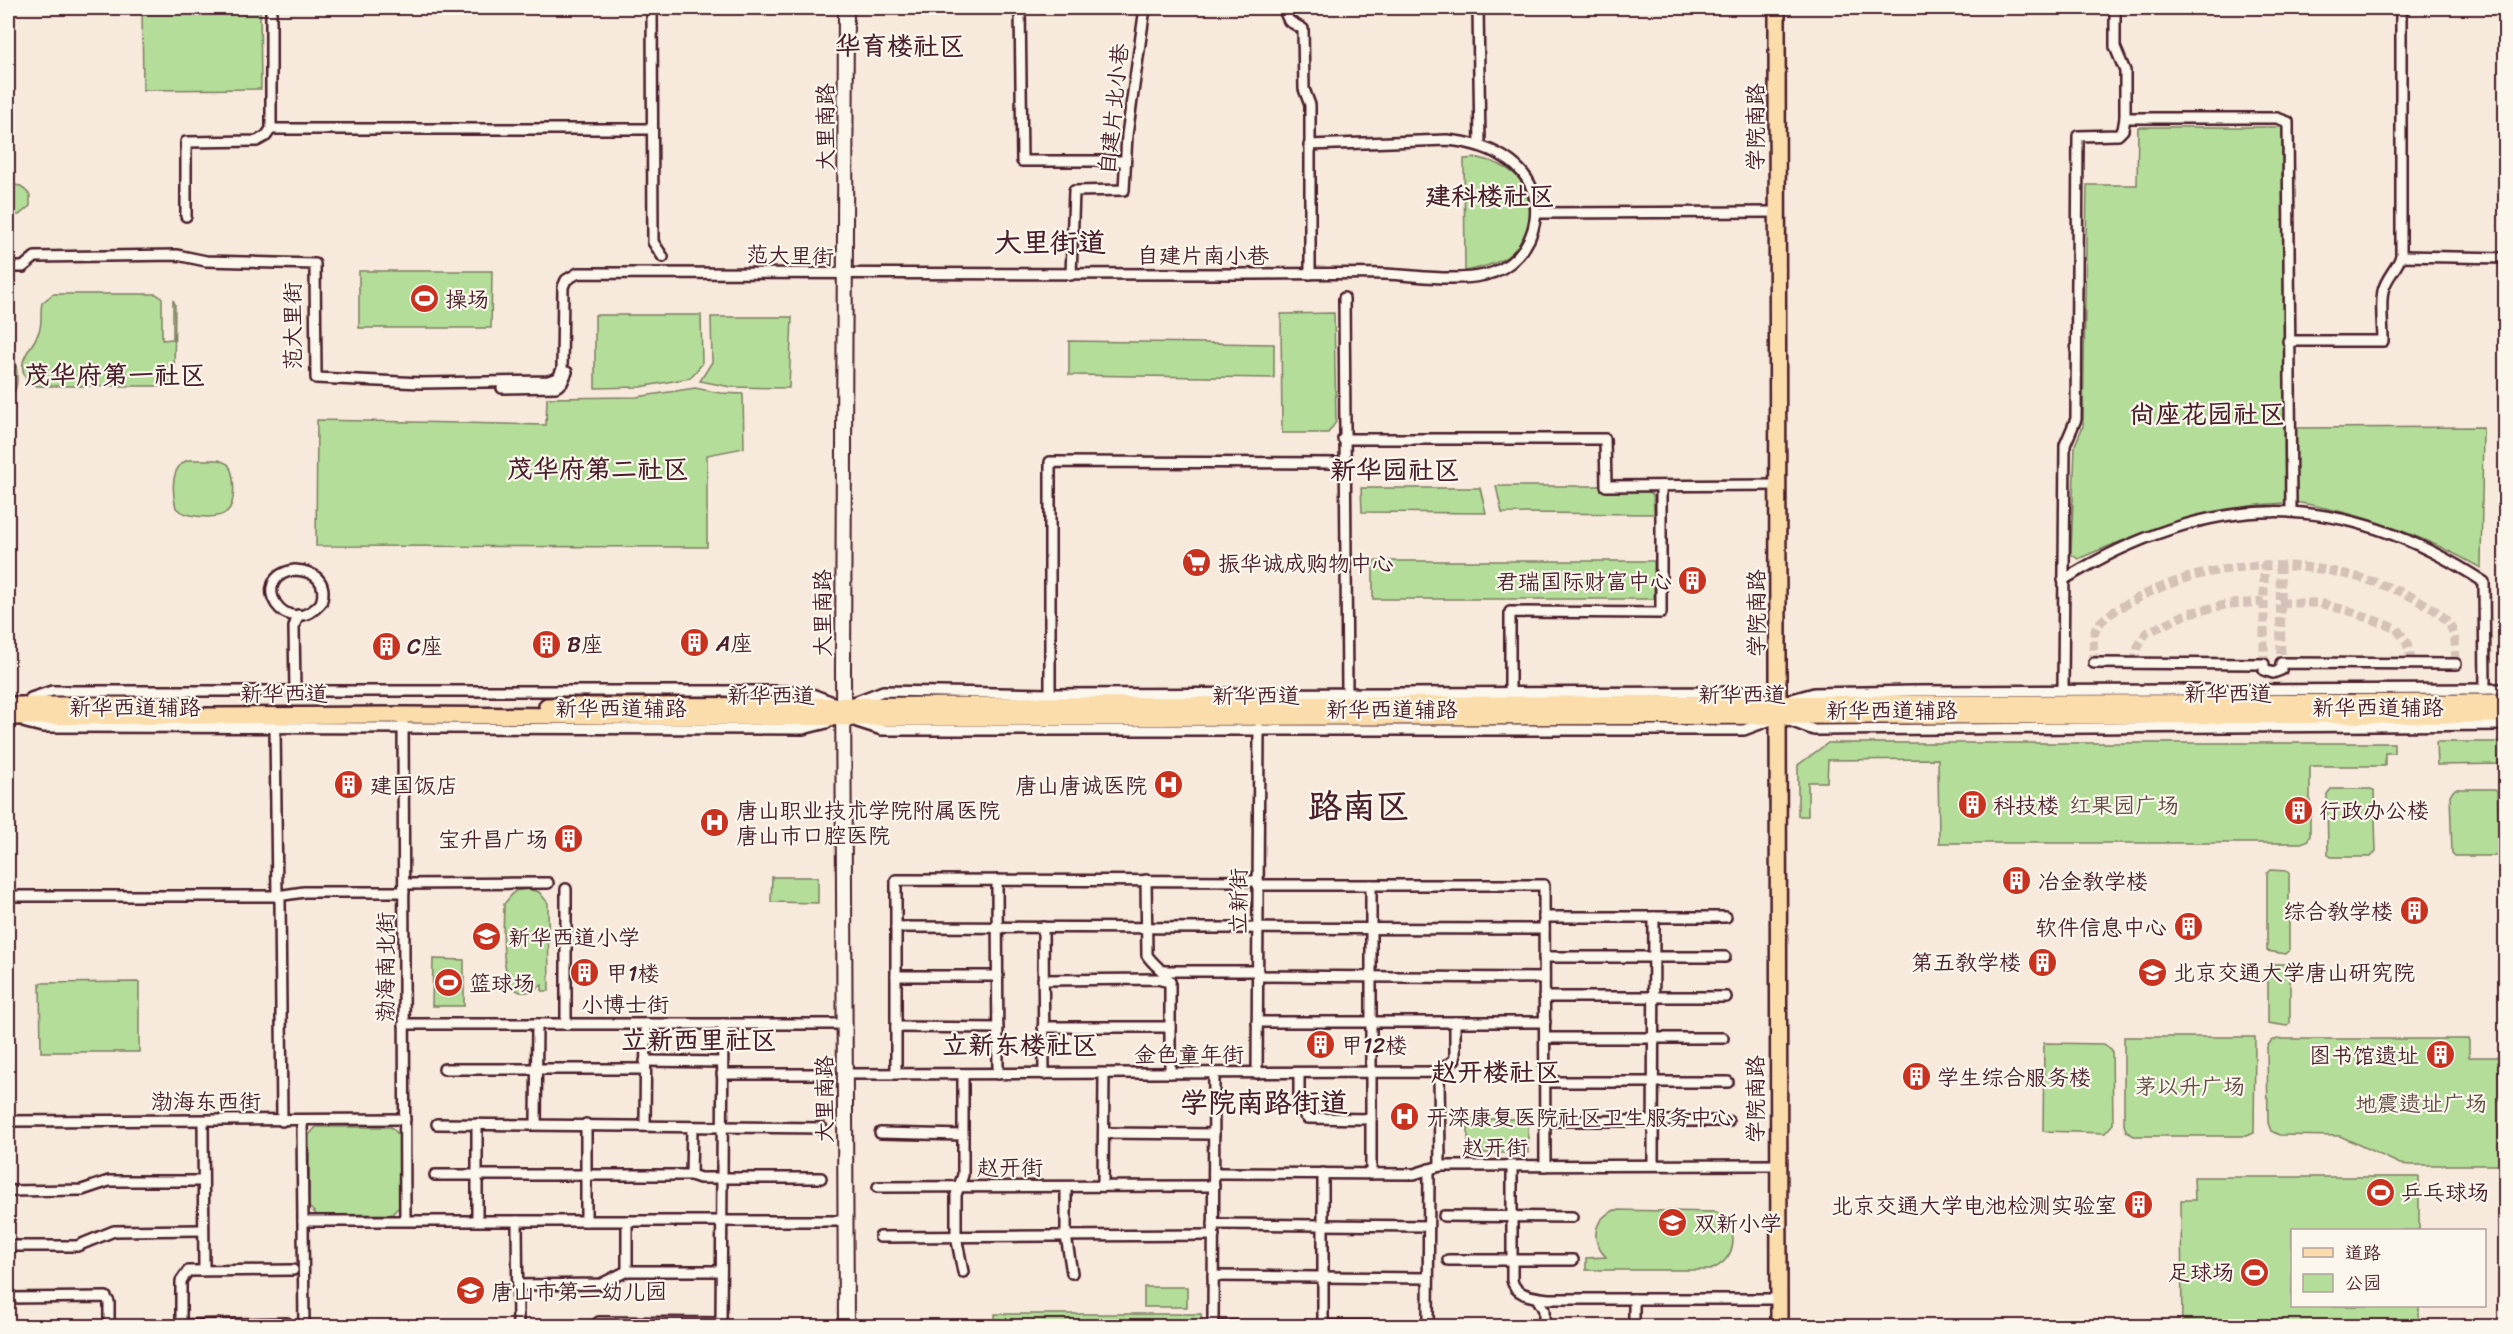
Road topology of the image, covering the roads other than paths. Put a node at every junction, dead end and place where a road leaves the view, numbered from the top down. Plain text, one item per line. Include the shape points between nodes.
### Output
1 (271, 8) edge
2 (652, 8) edge
3 (846, 8) edge
4 (1020, 8) edge
5 (1145, 8) edge
6 (1283, 8) edge
7 (1478, 8) edge
8 (1777, 8) edge
9 (2115, 8) edge
10 (2401, 8) edge
11 (2125, 118) junction
12 (271, 129) junction
13 (652, 129) junction
14 (1309, 145) junction
15 (1479, 146) junction
16 (1125, 161) junction
17 (1779, 212) junction
18 (1536, 213) junction
19 (186, 216) dead end
20 (2401, 256) junction
21 (663, 257) dead end
22 (2505, 258) edge
23 (8, 269) edge
24 (1310, 274) junction
25 (1071, 275) junction
26 (845, 276) junction
27 (1344, 298) dead end
28 (2288, 341) junction
29 (1343, 439) junction
30 (1343, 462) junction
31 (1779, 485) junction
32 (1661, 486) junction
33 (2291, 510) junction
34 (2063, 580) junction
35 (298, 615) junction
36 (2094, 663) dead end
37 (2456, 664) dead end
38 (2273, 673) junction
39 (2273, 689) junction
40 (2485, 689) junction
41 (2505, 689) edge
42 (295, 690) junction
43 (2063, 690) junction
44 (1347, 691) junction
45 (1050, 694) junction
46 (8, 698) edge
47 (31, 698) junction
48 (1510, 698) junction
49 (2505, 702) edge
50 (8, 705) edge
51 (1778, 710) junction
52 (51, 711) junction
53 (844, 712) junction
54 (2505, 715) edge
55 (8, 717) edge
56 (404, 721) junction
57 (8, 723) edge
58 (26, 723) junction
59 (2505, 725) edge
60 (275, 727) junction
61 (1259, 728) junction
62 (998, 880) junction
63 (1146, 880) junction
64 (548, 883) dead end
65 (1258, 883) junction
66 (1371, 885) junction
67 (404, 888) junction
68 (566, 889) dead end
69 (8, 896) edge
70 (277, 896) junction
71 (1544, 917) junction
72 (1654, 917) junction
73 (1726, 917) dead end
74 (896, 927) junction
75 (998, 927) junction
76 (1043, 927) junction
77 (1147, 928) junction
78 (1258, 928) junction
79 (1371, 929) junction
80 (1544, 929) junction
81 (1544, 957) junction
82 (1654, 957) junction
83 (1725, 957) dead end
84 (1164, 970) junction
85 (1258, 974) junction
86 (896, 976) junction
87 (998, 976) junction
88 (1371, 977) junction
89 (1544, 978) junction
90 (1043, 980) junction
91 (1170, 982) junction
92 (1544, 997) junction
93 (1654, 997) junction
94 (1726, 997) dead end
95 (1257, 1022) junction
96 (1371, 1022) junction
97 (1455, 1022) junction
98 (1545, 1022) junction
99 (404, 1024) junction
100 (537, 1024) junction
101 (566, 1024) junction
102 (646, 1024) junction
103 (723, 1024) junction
104 (845, 1024) junction
105 (896, 1027) junction
106 (1043, 1027) junction
107 (1170, 1027) junction
108 (998, 1028) junction
109 (1545, 1038) junction
110 (1654, 1038) junction
111 (1723, 1038) dead end
112 (722, 1062) junction
113 (645, 1065) junction
114 (444, 1069) dead end
115 (537, 1069) junction
116 (1439, 1072) junction
117 (1214, 1073) junction
118 (1257, 1073) junction
119 (1299, 1073) junction
120 (1371, 1073) junction
121 (722, 1074) junction
122 (824, 1074) dead end
123 (845, 1074) junction
124 (896, 1074) junction
125 (963, 1074) junction
126 (998, 1074) junction
127 (1044, 1074) junction
128 (1104, 1074) junction
129 (1170, 1074) junction
130 (1545, 1082) junction
131 (1654, 1082) junction
132 (1728, 1082) dead end
133 (405, 1119) junction
134 (1371, 1119) junction
135 (8, 1121) edge
136 (203, 1121) junction
137 (282, 1121) junction
138 (302, 1121) junction
139 (1545, 1121) junction
140 (1654, 1121) junction
141 (1728, 1121) dead end
142 (436, 1124) dead end
143 (477, 1124) junction
144 (536, 1124) junction
145 (586, 1124) junction
146 (645, 1124) junction
147 (692, 1128) junction
148 (722, 1128) junction
149 (822, 1128) dead end
150 (880, 1133) dead end
151 (1104, 1133) junction
152 (1214, 1134) junction
153 (963, 1135) junction
154 (1653, 1165) junction
155 (1778, 1165) junction
156 (1440, 1166) junction
157 (1512, 1166) junction
158 (1545, 1166) junction
159 (1429, 1168) junction
160 (1214, 1173) junction
161 (1323, 1173) junction
162 (1371, 1174) junction
163 (435, 1175) dead end
164 (477, 1175) junction
165 (586, 1175) junction
166 (691, 1175) junction
167 (721, 1178) junction
168 (821, 1178) dead end
169 (203, 1181) junction
170 (1103, 1186) junction
171 (1214, 1186) junction
172 (878, 1187) dead end
173 (958, 1187) junction
174 (1066, 1187) junction
175 (8, 1191) edge
176 (1444, 1216) dead end
177 (1512, 1217) junction
178 (1572, 1217) dead end
179 (405, 1220) junction
180 (477, 1220) junction
181 (303, 1221) junction
182 (517, 1221) junction
183 (586, 1221) junction
184 (627, 1221) junction
185 (721, 1221) junction
186 (845, 1221) junction
187 (1213, 1224) junction
188 (1323, 1225) junction
189 (1428, 1226) junction
190 (203, 1230) junction
191 (1214, 1235) junction
192 (956, 1236) junction
193 (1066, 1236) junction
194 (880, 1237) dead end
195 (8, 1246) edge
196 (1448, 1260) dead end
197 (1512, 1260) junction
198 (1573, 1260) dead end
199 (204, 1270) junction
200 (293, 1270) dead end
201 (627, 1271) junction
202 (721, 1271) junction
203 (963, 1272) dead end
204 (1072, 1273) dead end
205 (1213, 1276) junction
206 (1323, 1277) junction
207 (1428, 1278) junction
208 (518, 1285) junction
209 (8, 1298) edge
210 (1537, 1298) junction
211 (1634, 1299) junction
212 (1778, 1299) junction
213 (287, 1323) dead end
214 (721, 1325) edge
215 (109, 1326) edge
216 (181, 1326) edge
217 (304, 1326) edge
218 (518, 1326) edge
219 (595, 1326) edge
220 (846, 1326) edge
221 (1213, 1326) edge
222 (1323, 1326) edge
223 (1428, 1326) edge
224 (1544, 1326) edge
225 (1634, 1326) edge
226 (1779, 1326) edge

1 - 12 street
2 - 13 street
3 - 26 street, 大里南路
4 - 16 street via 1022,162
5 - 16 street, 自建片北小巷
6 - 14 street via 1289,21 1303,29 1304,88 1310,105
7 - 15 street
8 - 17 main road, 学院南路
9 - 11 street via 2115,47 2125,71
10 - 20 street
11 - 28 street via 2277,118 2288,122
11 - 34 street via 2118,135 2078,136 2076,419 2065,445
12 - 13 street
12 - 19 street via 257,141 186,142
13 - 21 street via 653,242
14 - 15 street via 1448,140
14 - 24 street
15 - 18 street via 1512,160 1520,168 1528,180
16 - 25 street, 自建片北小巷 via 1124,190 1074,191
17 - 18 street
17 - 31 main road, 学院南路
18 - 24 street, 自建片南小巷 via 1532,234 1518,256 1486,274 1456,278
20 - 22 street
20 - 28 street via 2383,291 2383,340
23 - 26 street, 范大里街 via 23,267 34,257 177,255 206,261 315,264 316,378 421,383 558,378 562,369 563,287 573,274
24 - 25 street, 自建片南小巷
25 - 26 street, 自建片南小巷
26 - 53 street, 大里南路
27 - 29 street
28 - 33 street
29 - 30 street
29 - 32 street via 1605,439 1606,486
30 - 44 street
30 - 45 street via 1050,462
31 - 32 street
31 - 51 main road, 学院南路
32 - 48 street via 1661,613 1510,612
33 - 34 street via 2245,511 2178,528 2091,563
33 - 40 street via 2367,525 2419,545 2484,582
34 - 43 street
35 - 35 street via 316,609 323,596 321,581 309,571 288,571 273,585 276,606 288,615
35 - 42 street via 294,627
36 - 38 street via 2264,664 2264,670
37 - 38 street via 2281,663 2281,670
38 - 39 street
39 - 40 street, 新华西道辅路
39 - 43 street, 新华西道辅路
40 - 41 street, 新华西道辅路
42 - 47 street, 新华西道辅路 via 52,691
42 - 53 street, 新华西道辅路 via 804,691
43 - 51 street, 新华西道辅路 via 1814,693
44 - 45 street, 新华西道辅路
44 - 48 street, 新华西道辅路
45 - 53 street, 新华西道辅路 via 883,691
46 - 47 main road
47 - 52 main road
48 - 51 main road, 新华西道
48 - 53 main road, 新华西道
49 - 51 main road, 新华西道
50 - 52 main road, 新华西道
51 - 53 main road, 新华西道
51 - 54 main road, 新华西道
51 - 59 street, 新华西道辅路 via 1814,730
51 - 61 street, 新华西道辅路 via 1743,730
51 - 155 main road, 学院南路
52 - 53 main road, 新华西道
52 - 55 main road, 新华西道
52 - 56 main road, 新华西道
52 - 58 main road
53 - 56 main road, 新华西道
53 - 61 street, 新华西道辅路 via 882,730
53 - 104 street, 大里南路
56 - 60 street, 新华西道辅路
56 - 67 street, 渤海南北街
57 - 58 main road
58 - 60 street, 新华西道辅路 via 42,727
60 - 70 street
61 - 65 street, 立新街
62 - 63 street
62 - 74 street via 896,880
62 - 75 street
63 - 65 street
63 - 77 street
64 - 67 street
65 - 66 street
65 - 78 street, 立新街
66 - 71 street via 1544,885
66 - 79 street
67 - 70 street
67 - 99 street, 渤海南北街
68 - 101 street
69 - 70 street
70 - 137 street
71 - 72 street
71 - 80 street
72 - 73 street
72 - 82 street
74 - 75 street
74 - 86 street
75 - 76 street
75 - 87 street
76 - 77 street
76 - 90 street
77 - 78 street
77 - 84 street via 1147,955 1152,964
78 - 79 street
78 - 85 street, 立新街
79 - 80 street
79 - 88 street
80 - 81 street
81 - 82 street
81 - 89 street
82 - 83 street
82 - 93 street
84 - 85 street
84 - 91 street
85 - 88 street
85 - 95 street, 立新街
86 - 87 street
86 - 105 street
87 - 108 street
88 - 89 street
88 - 96 street
89 - 92 street
90 - 91 street
90 - 106 street
91 - 107 street
92 - 93 street
92 - 98 street
93 - 94 street
93 - 110 street
95 - 96 street
95 - 118 street, 立新街
96 - 97 street
96 - 120 street
97 - 98 street
97 - 116 street via 1455,1059
98 - 109 street
99 - 100 street, 小博士街
99 - 133 street, 渤海南北街
100 - 101 street, 小博士街
100 - 115 street
101 - 102 street, 小博士街
102 - 103 street, 小博士街
102 - 113 street
103 - 104 street, 小博士街
103 - 112 street
104 - 123 street, 大里南路
105 - 108 street
105 - 124 street
106 - 107 street
106 - 127 street
107 - 129 street
108 - 126 street
109 - 110 street
109 - 130 street
110 - 111 street
110 - 131 street
112 - 113 street
112 - 121 street
113 - 115 street
113 - 146 street
114 - 115 street
115 - 144 street
116 - 120 street, 金色童年街
116 - 156 street
117 - 118 street, 金色童年街
117 - 129 street, 金色童年街
117 - 152 street
118 - 119 street, 金色童年街
119 - 120 street, 金色童年街
119 - 134 street via 1299,1108 1307,1118
120 - 134 street
121 - 122 street
121 - 148 street
123 - 124 street, 金色童年街
123 - 186 street, 大里南路
124 - 125 street, 金色童年街
125 - 126 street, 金色童年街
125 - 153 street
126 - 127 street, 金色童年街
127 - 128 street, 金色童年街
128 - 129 street, 金色童年街
128 - 151 street
130 - 131 street
130 - 139 street
131 - 132 street
131 - 140 street
133 - 138 street, 渤海东西街
133 - 179 street, 渤海南北街
134 - 162 street
135 - 136 street, 渤海东西街
136 - 137 street, 渤海东西街
136 - 169 street
137 - 138 street, 渤海东西街
138 - 181 street
139 - 140 street
139 - 158 street
140 - 141 street
140 - 154 street
142 - 143 street
143 - 144 street
143 - 164 street
144 - 145 street
145 - 146 street
145 - 165 street
146 - 147 street via 653,1128
147 - 148 street
147 - 166 street
148 - 149 street
148 - 167 street
150 - 153 street
151 - 152 street
151 - 170 street
152 - 160 street
153 - 173 street via 963,1175
154 - 155 street, 赵开街
154 - 158 street, 赵开街
155 - 212 main road, 学院南路
156 - 157 street, 赵开街
156 - 159 street, 赵开街
157 - 158 street, 赵开街
157 - 177 street
159 - 162 street, 赵开街 via 1414,1174
159 - 189 street
160 - 161 street, 赵开街
160 - 171 street
161 - 162 street, 赵开街
161 - 188 street
163 - 164 street
164 - 165 street
164 - 180 street
165 - 166 street
165 - 183 street
166 - 167 street
167 - 168 street
167 - 185 street
169 - 175 street via 109,1181 75,1191
169 - 190 street
170 - 171 street, 赵开街
170 - 174 street, 赵开街
171 - 187 street
172 - 173 street, 赵开街
173 - 174 street, 赵开街
173 - 192 street
174 - 193 street
176 - 177 street
177 - 178 street
177 - 197 street
179 - 180 street
179 - 181 street
180 - 182 street
181 - 217 street
182 - 183 street
182 - 208 street
183 - 184 street
184 - 185 street
184 - 201 street
185 - 186 street
185 - 202 street
186 - 220 street, 大里南路
187 - 188 street
187 - 191 street
188 - 189 street
188 - 206 street
189 - 207 street
190 - 195 street via 114,1231 77,1246
190 - 199 street
191 - 193 street
191 - 205 street
192 - 193 street
192 - 194 street
192 - 203 street
193 - 204 street
196 - 197 street
197 - 198 street
197 - 210 street via 1513,1286
199 - 200 street
199 - 216 street via 188,1271 182,1276
201 - 202 street
201 - 208 street via 601,1284
202 - 214 street
205 - 206 street
205 - 221 street
206 - 207 street
206 - 222 street
207 - 223 street
208 - 218 street
209 - 215 street via 106,1298
210 - 211 street
210 - 224 street via 1544,1310
211 - 212 street
211 - 225 street
212 - 226 main road, 学院南路
213 - 216 street
214 - 219 street via 599,1322
221 - 222 street
222 - 223 street

